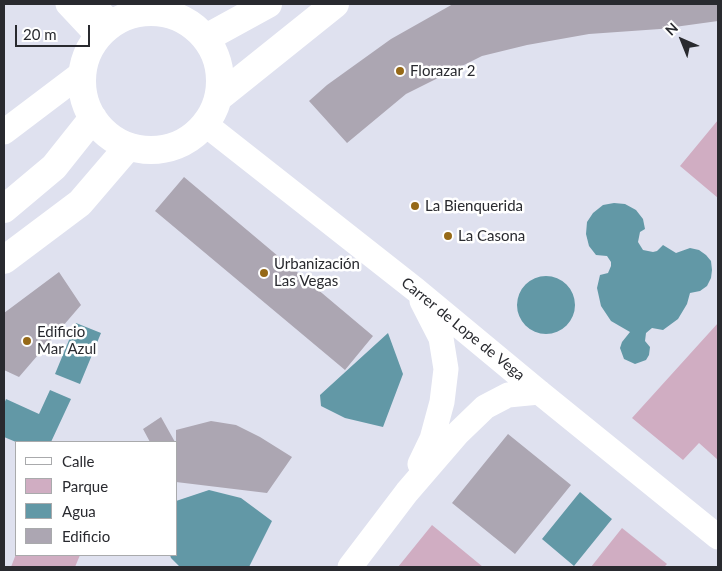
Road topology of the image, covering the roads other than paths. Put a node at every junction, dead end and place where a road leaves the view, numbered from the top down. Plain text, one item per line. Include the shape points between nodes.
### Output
1 (68, 4) edge
2 (92, 4) edge
3 (268, 4) edge
4 (335, 4) edge
5 (167, 8) edge
6 (105, 30) junction
7 (206, 38) junction
8 (82, 73) junction
9 (219, 97) junction
10 (93, 118) junction
11 (205, 124) junction
12 (4, 132) edge
13 (128, 146) junction
14 (4, 209) edge
15 (4, 260) edge
16 (416, 290) junction
17 (539, 392) junction
18 (407, 492) junction
19 (717, 536) edge
20 (350, 567) edge

1 - 6 street
2 - 6 street
3 - 7 street
4 - 9 street
5 - 6 street via 128,16
5 - 7 street
6 - 8 street via 88,53
7 - 9 street via 219,65
8 - 10 street via 84,96
8 - 12 street
9 - 11 street
10 - 13 street via 108,135
10 - 14 street via 54,167
11 - 13 street via 190,138 170,148 149,150
11 - 16 street, Carrer de Lope de Vega
13 - 15 street via 80,203
16 - 17 street, Carrer de Lope de Vega
16 - 18 street via 441,338 446,369 442,402 432,439
17 - 18 street via 508,395 485,406
17 - 19 street, Carrer de Lope de Vega
18 - 20 street

